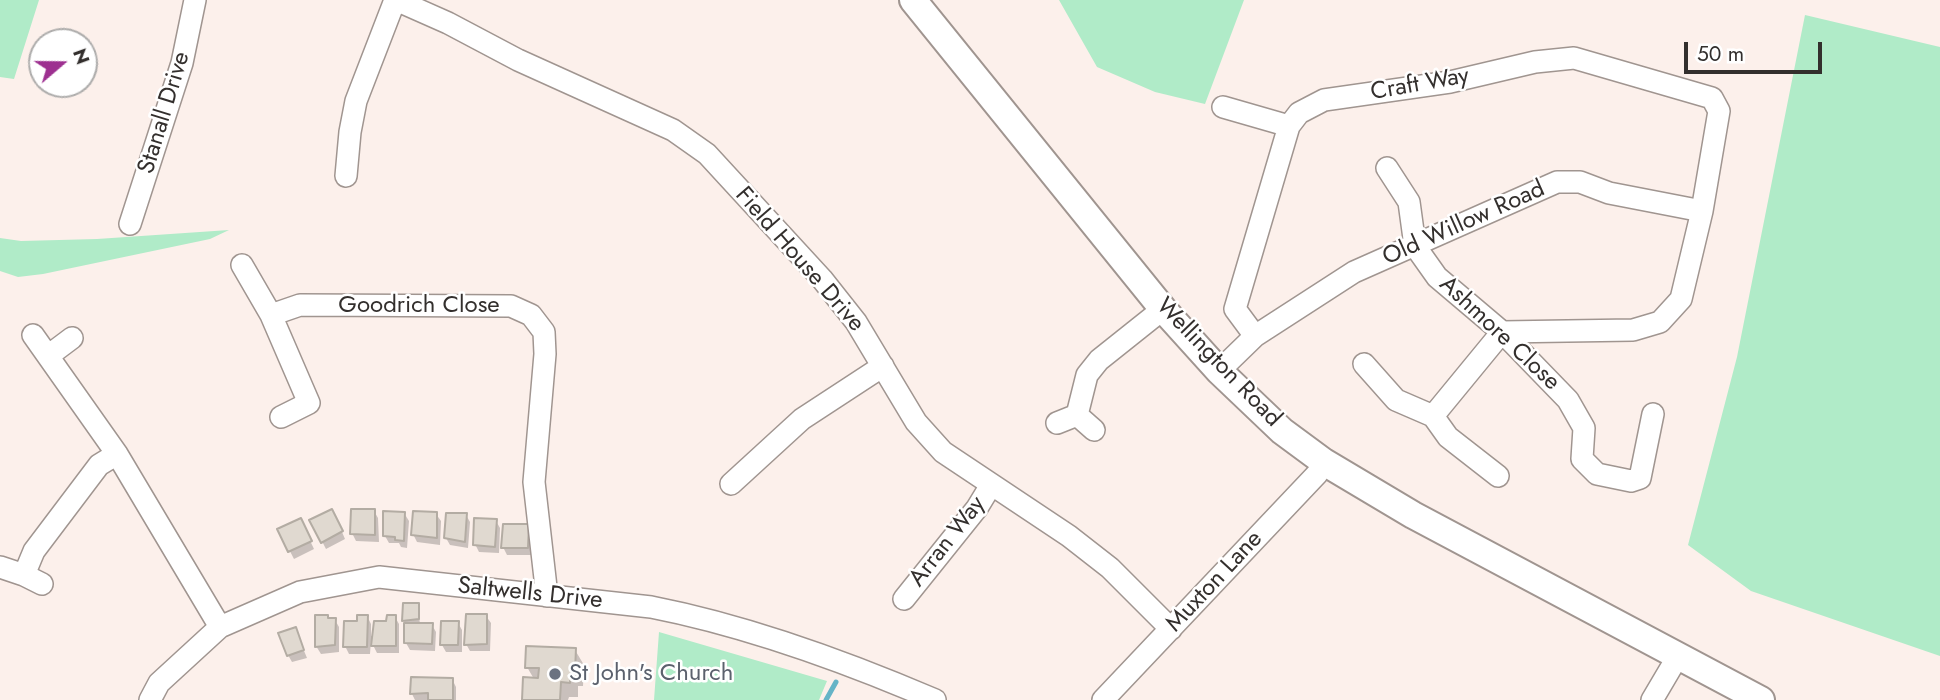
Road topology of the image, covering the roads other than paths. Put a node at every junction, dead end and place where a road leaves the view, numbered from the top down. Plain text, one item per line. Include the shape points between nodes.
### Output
1 (195, 0) edge
2 (396, 0) edge
3 (912, 0) edge
4 (1223, 107) dead end
5 (1289, 126) junction
6 (1387, 168) dead end
7 (346, 176) dead end
8 (1702, 211) junction
9 (130, 224) dead end
10 (1415, 247) junction
11 (243, 265) dead end
12 (1163, 309) junction
13 (271, 316) junction
14 (1502, 332) junction
15 (33, 335) dead end
16 (1255, 336) junction
17 (72, 338) dead end
18 (48, 356) junction
19 (1364, 364) dead end
20 (883, 366) junction
21 (1219, 371) junction
22 (1653, 414) dead end
23 (1077, 415) junction
24 (1433, 416) junction
25 (281, 417) dead end
26 (1057, 423) dead end
27 (1094, 430) dead end
28 (117, 454) junction
29 (1325, 462) junction
30 (1498, 476) dead end
31 (732, 484) dead end
32 (991, 485) junction
33 (0, 567) edge
34 (547, 596) junction
35 (904, 599) dead end
36 (220, 627) junction
37 (1171, 629) junction
38 (1678, 656) junction
39 (150, 700) edge
40 (935, 700) edge
41 (1103, 700) edge
42 (1653, 700) edge
43 (1761, 700) edge

1 - 9 street, Stanall Drive via 182,62
2 - 7 street via 356,101
2 - 20 street, Field House Drive via 673,130 707,154 822,279
3 - 12 street, Wellington Road
4 - 5 street
5 - 8 street, Craft Way via 1298,113 1324,100 1574,58 1712,98 1719,111
5 - 16 street via 1235,309
6 - 10 street via 1409,202
8 - 10 street, Old Willow Road via 1609,193 1580,182 1557,182
8 - 14 street via 1681,299 1660,322 1633,330
10 - 14 street, Ashmore Close via 1437,278
10 - 16 street, Old Willow Road via 1354,272
11 - 13 street
12 - 21 street, Wellington Road
12 - 23 street via 1099,360 1087,375
13 - 25 street via 309,403
13 - 34 street, Goodrich Close via 300,305 511,306 531,315 544,332 534,482
14 - 22 street, Ashmore Close via 1568,400 1584,428 1583,458 1597,474 1631,481 1640,478
14 - 24 street
15 - 18 street
16 - 21 street
17 - 18 street
18 - 28 street
19 - 24 street via 1396,400
20 - 31 street via 802,419
20 - 32 street, Field House Drive via 916,422 943,452
21 - 29 street, Wellington Road via 1282,431
23 - 26 street
23 - 27 street
24 - 30 street via 1448,437
28 - 33 street via 99,465 34,551 33,579
28 - 36 street
29 - 37 street, Muxton Lane
29 - 38 street, Wellington Road via 1413,515
32 - 35 street, Arran Way
32 - 37 street, Field House Drive via 1110,568
34 - 36 street, Saltwells Drive via 379,577 300,592
34 - 40 street, Saltwells Drive via 688,614 862,668
36 - 39 street, Saltwells Drive via 159,683
37 - 41 street, Muxton Lane
38 - 42 street
38 - 43 street, Wellington Road

